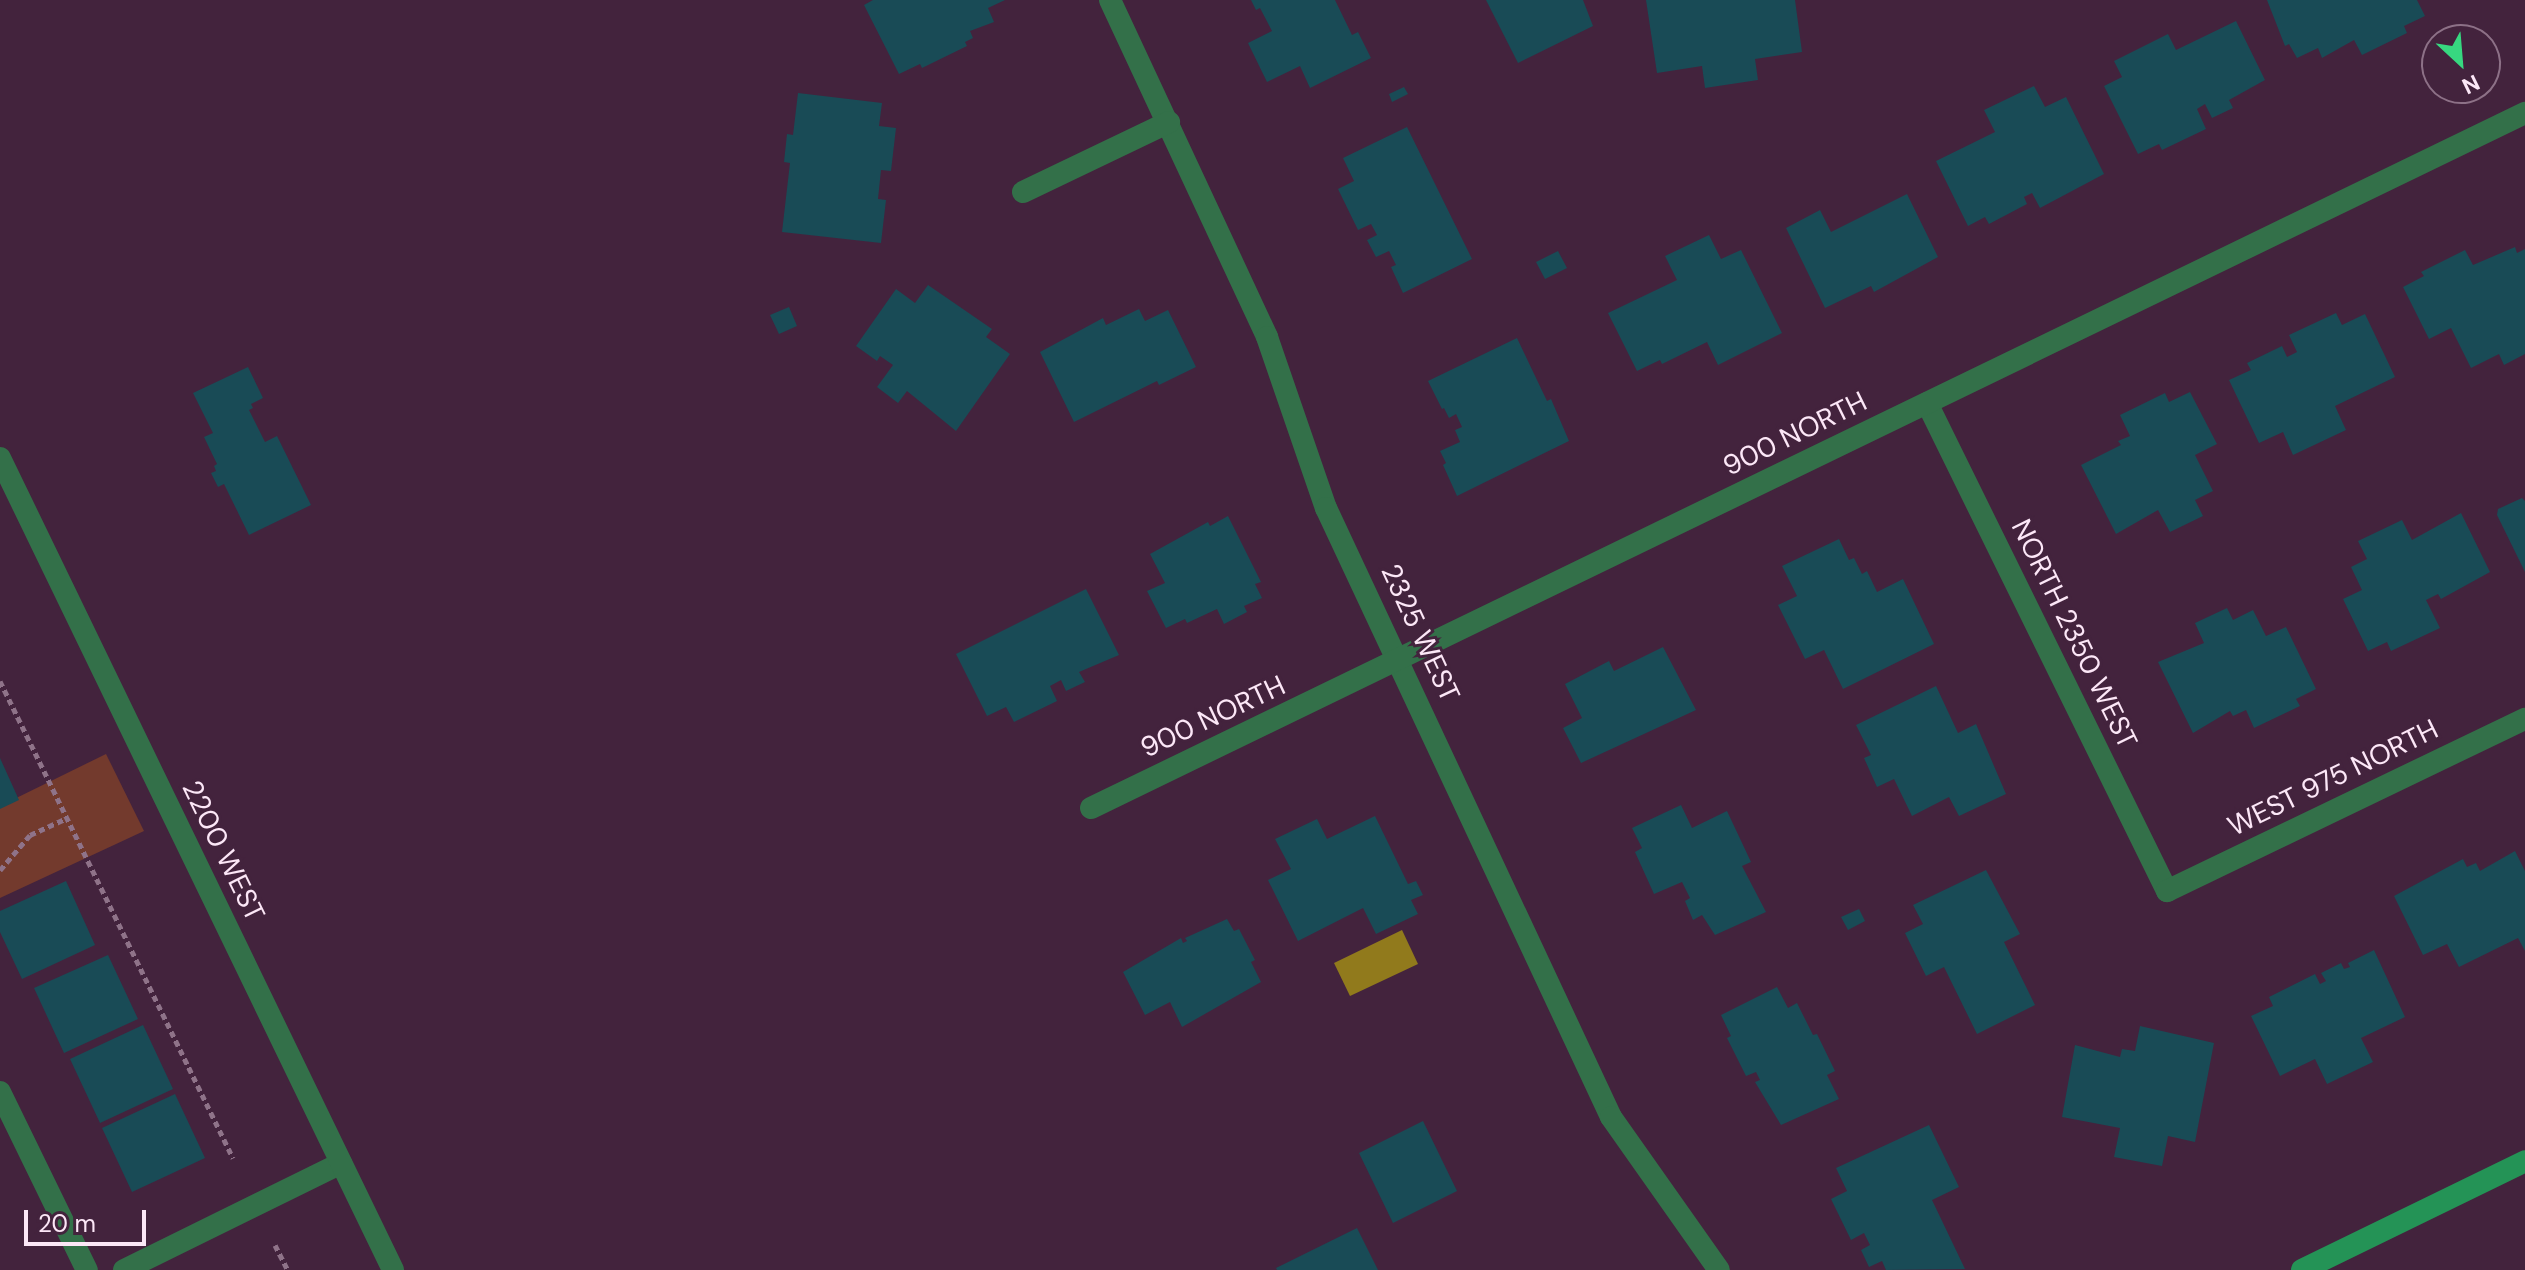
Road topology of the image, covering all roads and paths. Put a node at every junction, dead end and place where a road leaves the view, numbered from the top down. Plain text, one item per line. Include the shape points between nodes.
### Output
1 (1110, 0) edge
2 (2525, 113) edge
3 (1169, 122) junction
4 (1023, 192) dead end
5 (1927, 403) junction
6 (0, 458) edge
7 (1400, 661) junction
8 (0, 681) edge
9 (2525, 719) edge
10 (1091, 808) dead end
11 (67, 818) junction
12 (0, 870) edge
13 (2167, 891) joint
14 (0, 1092) edge
15 (233, 1158) dead end
16 (2525, 1161) edge
17 (341, 1163) junction
18 (275, 1245) dead end
19 (87, 1270) edge
20 (124, 1270) edge
21 (288, 1270) edge
22 (393, 1270) edge
23 (1719, 1270) edge
24 (2302, 1270) edge

1 - 3 street, 2325 WEST
2 - 5 street, 900 NORTH
3 - 4 street
3 - 7 street, 2325 WEST via 1267,337 1326,508
5 - 7 street, 900 NORTH
5 - 13 street, NORTH 2350 WEST
6 - 17 street, 2200 WEST
7 - 10 street, 900 NORTH
7 - 23 street, 2325 WEST via 1611,1117
8 - 11 path
9 - 13 street, WEST 975 NORTH
11 - 12 path via 30,835
11 - 15 path
14 - 19 street
16 - 24 main road
17 - 20 street
17 - 22 street, 2200 WEST
18 - 21 path

